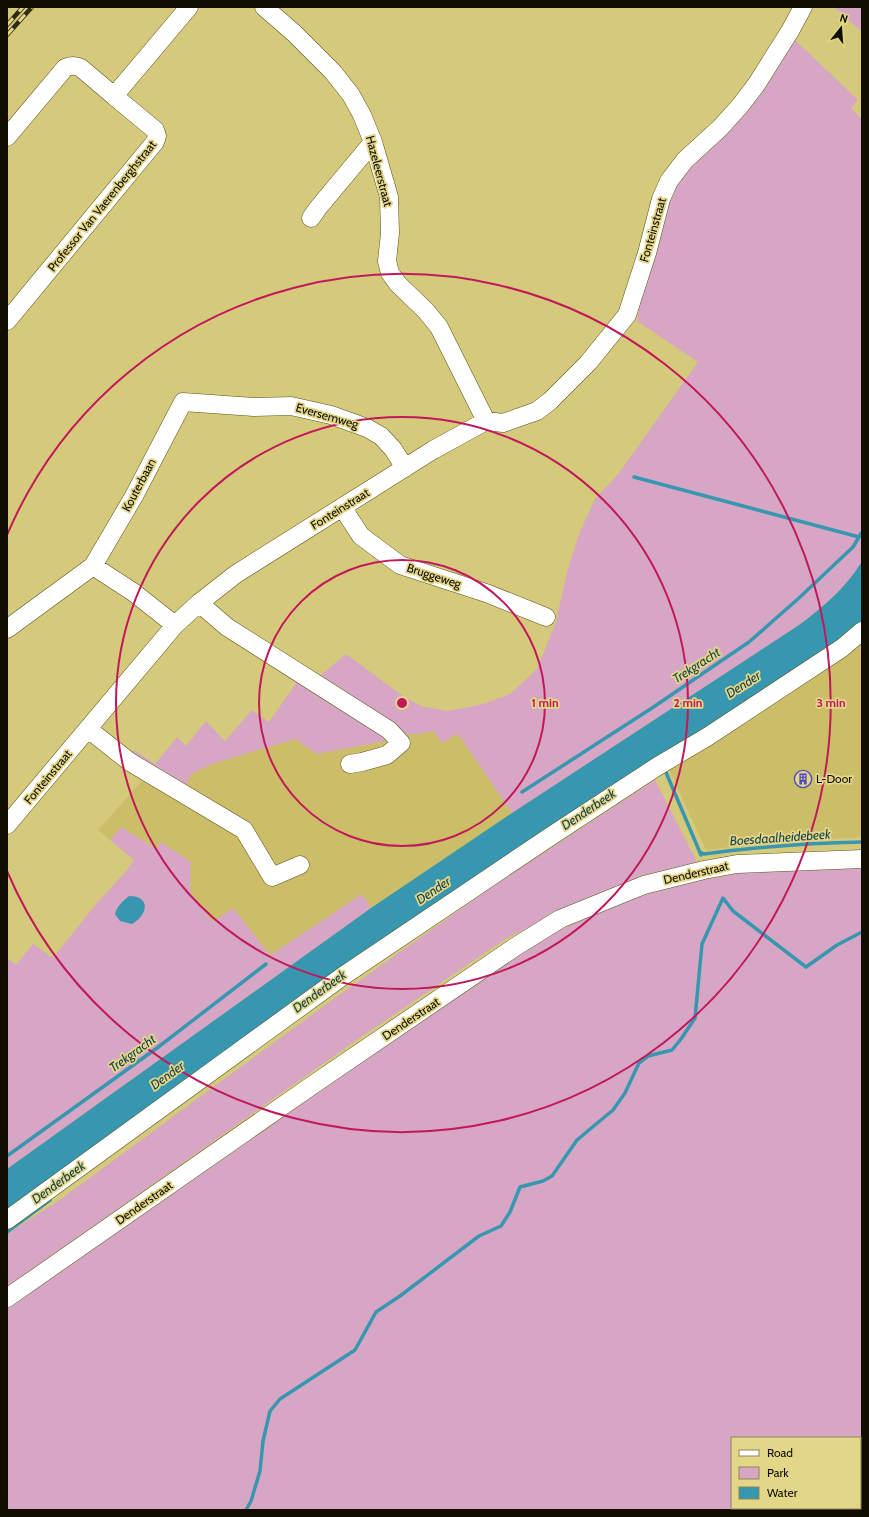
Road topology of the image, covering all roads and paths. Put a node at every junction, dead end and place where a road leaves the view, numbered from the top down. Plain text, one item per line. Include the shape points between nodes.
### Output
1 (189, 7) edge
2 (264, 7) edge
3 (803, 7) edge
4 (114, 96) junction
5 (7, 137) edge
6 (373, 142) junction
7 (311, 218) dead end
8 (7, 321) edge
9 (183, 402) joint
10 (485, 418) junction
11 (405, 468) junction
12 (342, 507) junction
13 (93, 566) junction
14 (199, 603) junction
15 (546, 617) dead end
16 (175, 625) junction
17 (7, 629) edge
18 (862, 631) edge
19 (88, 729) junction
20 (350, 764) dead end
21 (7, 826) edge
22 (862, 859) edge
23 (300, 865) dead end
24 (7, 1220) edge
25 (7, 1298) edge

1 - 4 street
2 - 6 street, Hazeleerstraat via 334,72 351,95
3 - 10 street, Fonteinstraat via 756,85 720,128 685,160 669,181 661,199 627,314 588,363 537,411 502,424
4 - 5 street, Professor Van Vaerenberghstraat via 81,68 71,65 65,68
4 - 8 street, Professor Van Vaerenberghstraat via 155,130 158,136
6 - 7 street
6 - 10 street, Hazeleerstraat via 389,197 390,233 387,262 390,274 439,327
9 - 11 street, Eversemweg via 254,407 291,406 331,415 381,436 393,448
9 - 13 street, Kouterbaan via 134,496
10 - 11 street, Fonteinstraat
11 - 12 street, Fonteinstraat
12 - 14 street, Fonteinstraat via 236,574
12 - 15 street, Bruggeweg via 361,536 400,564 486,593
13 - 16 street via 133,592
13 - 17 street, Kouterbaan
14 - 16 street, Fonteinstraat
14 - 20 street via 227,627 389,730 401,742 387,754
16 - 19 street, Fonteinstraat
18 - 24 street via 842,648 551,836 343,976
19 - 21 street, Fonteinstraat
19 - 23 street via 130,762 244,830 272,877
22 - 25 street, Denderstraat via 737,864 704,870 644,885 560,919 327,1075

